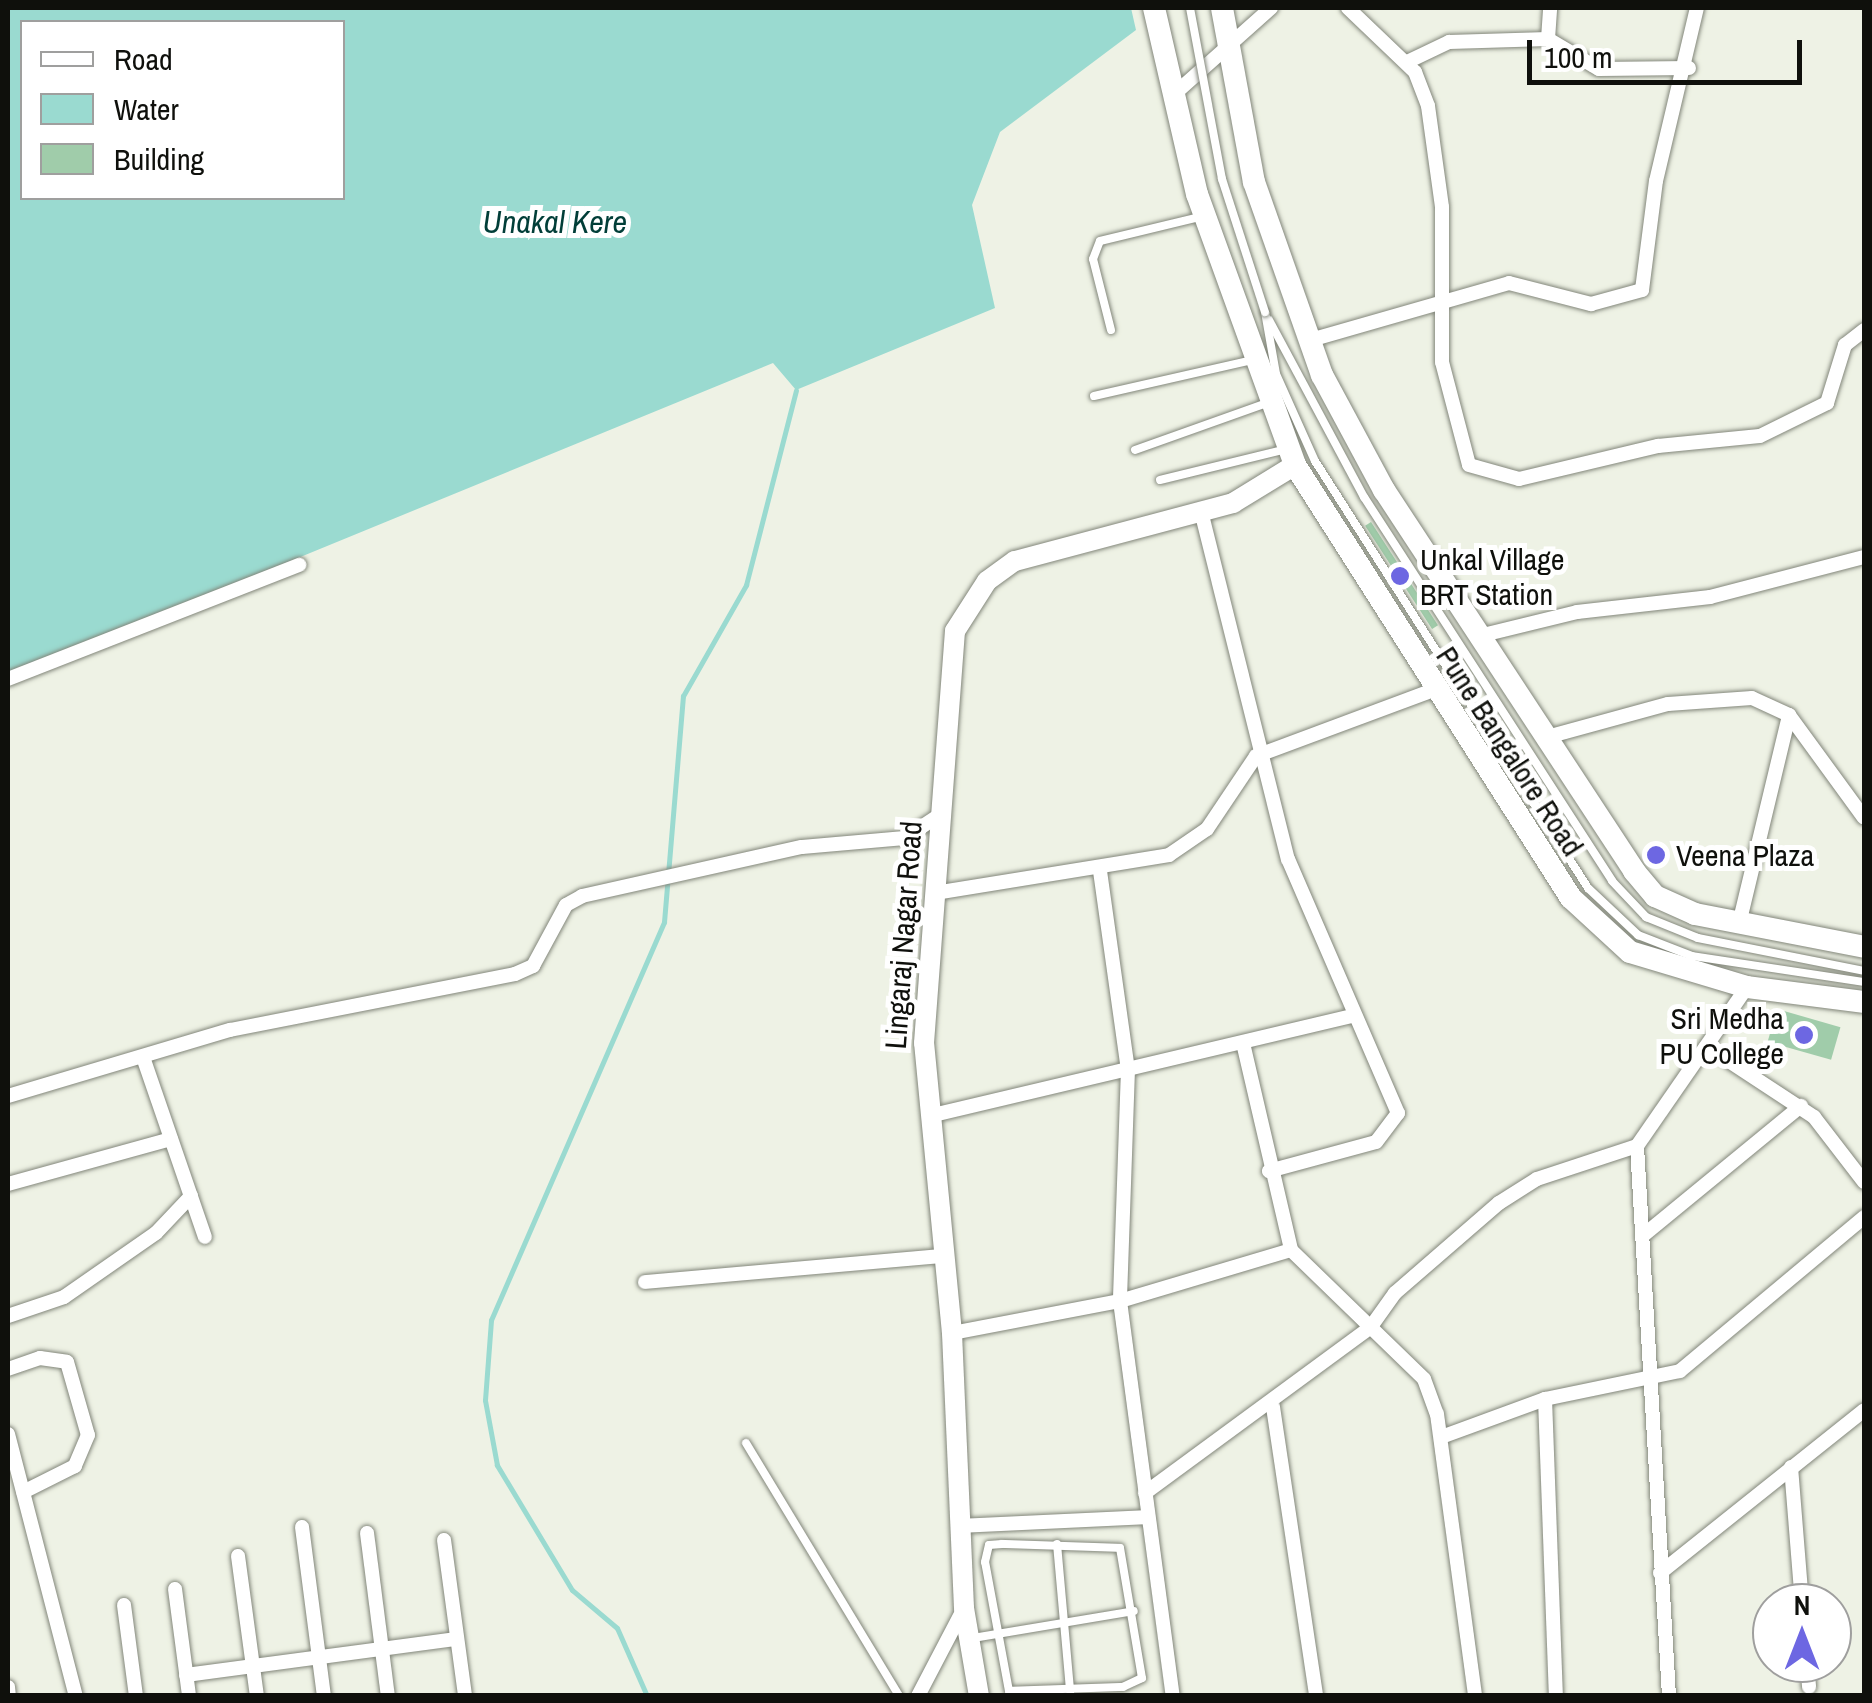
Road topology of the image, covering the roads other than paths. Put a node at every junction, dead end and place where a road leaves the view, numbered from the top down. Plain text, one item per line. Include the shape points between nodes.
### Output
1 (1154, 8) edge
2 (1190, 8) edge
3 (1222, 8) edge
4 (1271, 8) edge
5 (1348, 8) edge
6 (1550, 8) edge
7 (1697, 8) edge
8 (1548, 39) junction
9 (1230, 48) junction
10 (1407, 62) junction
11 (1689, 68) junction
12 (1170, 97) junction
13 (1204, 216) junction
14 (1436, 310) junction
15 (1264, 312) junction
16 (1110, 330) dead end
17 (1864, 330) edge
18 (1307, 341) junction
19 (1252, 360) junction
20 (1094, 396) dead end
21 (1268, 402) junction
22 (1134, 450) dead end
23 (1292, 457) junction
24 (1160, 480) dead end
25 (1201, 512) junction
26 (1864, 557) edge
27 (299, 565) dead end
28 (1483, 635) junction
29 (8, 679) edge
30 (1432, 691) junction
31 (1789, 715) junction
32 (1547, 737) junction
33 (1256, 756) junction
34 (941, 814) junction
35 (1864, 818) edge
36 (1100, 872) junction
37 (935, 893) junction
38 (1739, 924) junction
39 (1864, 947) edge
40 (1864, 971) edge
41 (1864, 982) edge
42 (1747, 986) junction
43 (1864, 1002) edge
44 (1351, 1016) junction
45 (1243, 1042) junction
46 (1709, 1048) junction
47 (144, 1060) junction
48 (1128, 1070) junction
49 (8, 1096) edge
50 (1801, 1106) junction
51 (929, 1116) junction
52 (172, 1140) junction
53 (1637, 1146) junction
54 (1269, 1171) junction
55 (1864, 1182) edge
56 (8, 1184) edge
57 (191, 1196) junction
58 (1864, 1217) edge
59 (1645, 1234) junction
60 (206, 1237) dead end
61 (1291, 1250) junction
62 (943, 1256) junction
63 (645, 1282) dead end
64 (1120, 1302) junction
65 (8, 1316) edge
66 (1370, 1328) junction
67 (952, 1332) junction
68 (8, 1369) edge
69 (1652, 1380) junction
70 (1545, 1399) junction
71 (1272, 1406) junction
72 (1864, 1410) edge
73 (8, 1434) edge
74 (1444, 1436) junction
75 (746, 1444) dead end
76 (1790, 1468) junction
77 (23, 1492) junction
78 (1145, 1494) junction
79 (1148, 1517) junction
80 (960, 1526) junction
81 (302, 1527) dead end
82 (367, 1533) dead end
83 (444, 1540) dead end
84 (1057, 1544) junction
85 (238, 1556) dead end
86 (1660, 1573) junction
87 (1800, 1583) edge
88 (175, 1589) dead end
89 (124, 1606) dead end
90 (964, 1608) junction
91 (1134, 1611) junction
92 (1064, 1621) junction
93 (996, 1632) junction
94 (458, 1639) junction
95 (969, 1639) junction
96 (382, 1649) junction
97 (318, 1657) junction
98 (253, 1667) junction
99 (186, 1675) junction
100 (1809, 1683) edge
101 (8, 1687) edge
102 (1809, 1687) dead end
103 (1070, 1691) junction
104 (9, 1696) edge
105 (76, 1696) edge
106 (136, 1696) edge
107 (189, 1696) edge
108 (256, 1696) edge
109 (324, 1696) edge
110 (388, 1696) edge
111 (465, 1696) edge
112 (899, 1696) edge
113 (918, 1696) edge
114 (980, 1696) edge
115 (1173, 1696) edge
116 (1316, 1696) edge
117 (1475, 1696) edge
118 (1556, 1696) edge
119 (1669, 1696) edge

1 - 12 main road, Pune Bangalore Road
2 - 15 lane, bridge via 1222,179
3 - 9 main road, Pune Bangalore Road
4 - 9 street
5 - 10 street
6 - 8 street
7 - 11 street
8 - 10 street via 1449,42
8 - 11 street via 1599,68
9 - 12 street
9 - 18 main road, Pune Bangalore Road via 1254,182
10 - 14 street via 1428,106 1442,207
11 - 14 street via 1656,181 1642,290 1591,304 1543,285 1508,283
12 - 13 main road, Pune Bangalore Road
13 - 16 lane via 1100,241 1093,259
13 - 19 main road, Pune Bangalore Road
14 - 17 street via 1458,448 1491,477 1519,479 1658,446 1760,436 1810,417 1827,403 1844,346
14 - 18 street
15 - 40 lane via 1364,497 1612,881 1646,917 1698,938
15 - 41 lane via 1276,374 1315,461 1588,888 1638,936 1692,956
18 - 28 main road, Pune Bangalore Road via 1384,490
19 - 20 lane
19 - 21 main road, Pune Bangalore Road
21 - 22 lane
21 - 23 main road, Pune Bangalore Road
23 - 24 lane
23 - 25 street, Lingaraj Nagar Road via 1261,493
23 - 30 main road, Pune Bangalore Road
25 - 33 street
25 - 34 street, Lingaraj Nagar Road via 1057,545 987,581 954,630
26 - 28 street via 1710,597 1577,612
27 - 29 street
28 - 32 main road, Pune Bangalore Road
30 - 33 street
30 - 42 main road, Pune Bangalore Road via 1582,914 1630,952
31 - 32 street via 1752,698 1696,700
31 - 35 street
31 - 38 street
32 - 38 main road, Pune Bangalore Road via 1655,896
33 - 36 street via 1193,843
33 - 44 street
34 - 37 street, Lingaraj Nagar Road
34 - 47 street via 905,838 785,850 566,905 534,966 516,974 230,1030
36 - 37 street
36 - 48 street
37 - 51 street, Lingaraj Nagar Road via 924,1014
38 - 39 main road, Pune Bangalore Road
42 - 43 main road, Pune Bangalore Road
42 - 46 street
44 - 45 street
44 - 54 street via 1396,1122 1376,1142
45 - 48 street
45 - 54 street
46 - 50 street
46 - 53 street
47 - 49 street
47 - 52 street
48 - 51 street
48 - 64 street
50 - 55 street
50 - 59 street
51 - 62 street, Lingaraj Nagar Road
52 - 56 street
52 - 57 street
53 - 59 street
53 - 66 street via 1537,1179 1500,1204 1395,1293
54 - 61 street
57 - 60 street
57 - 65 street via 156,1233 64,1297
58 - 69 street via 1697,1359
59 - 69 street
61 - 64 street
61 - 66 street
62 - 63 street
62 - 67 street, Lingaraj Nagar Road
64 - 67 street
64 - 78 street
66 - 71 street
66 - 74 street via 1424,1379
67 - 80 street, Lingaraj Nagar Road
68 - 77 street via 40,1358 67,1362 88,1435 76,1466
69 - 70 street
69 - 86 street
70 - 74 street
70 - 118 street
71 - 78 street
71 - 116 street
72 - 76 street
73 - 77 street
74 - 117 street
75 - 112 lane
76 - 86 street
76 - 87 street
77 - 105 street
78 - 79 street
79 - 80 street
79 - 115 street
80 - 90 street, Lingaraj Nagar Road
81 - 97 street
82 - 96 street
83 - 94 street
84 - 91 lane via 1120,1548
84 - 92 lane
84 - 93 lane via 985,1552
85 - 98 street
86 - 119 street
88 - 99 street
89 - 106 street
90 - 95 street, Lingaraj Nagar Road
90 - 113 street
91 - 92 lane
91 - 103 lane via 1142,1678
92 - 93 lane
92 - 103 lane
93 - 95 lane
93 - 103 lane via 1009,1691
94 - 96 street
94 - 111 street
95 - 114 street, Lingaraj Nagar Road
96 - 97 street
96 - 110 street
97 - 98 street
97 - 109 street
98 - 99 street
98 - 108 street
99 - 107 street
100 - 102 street
101 - 104 street

